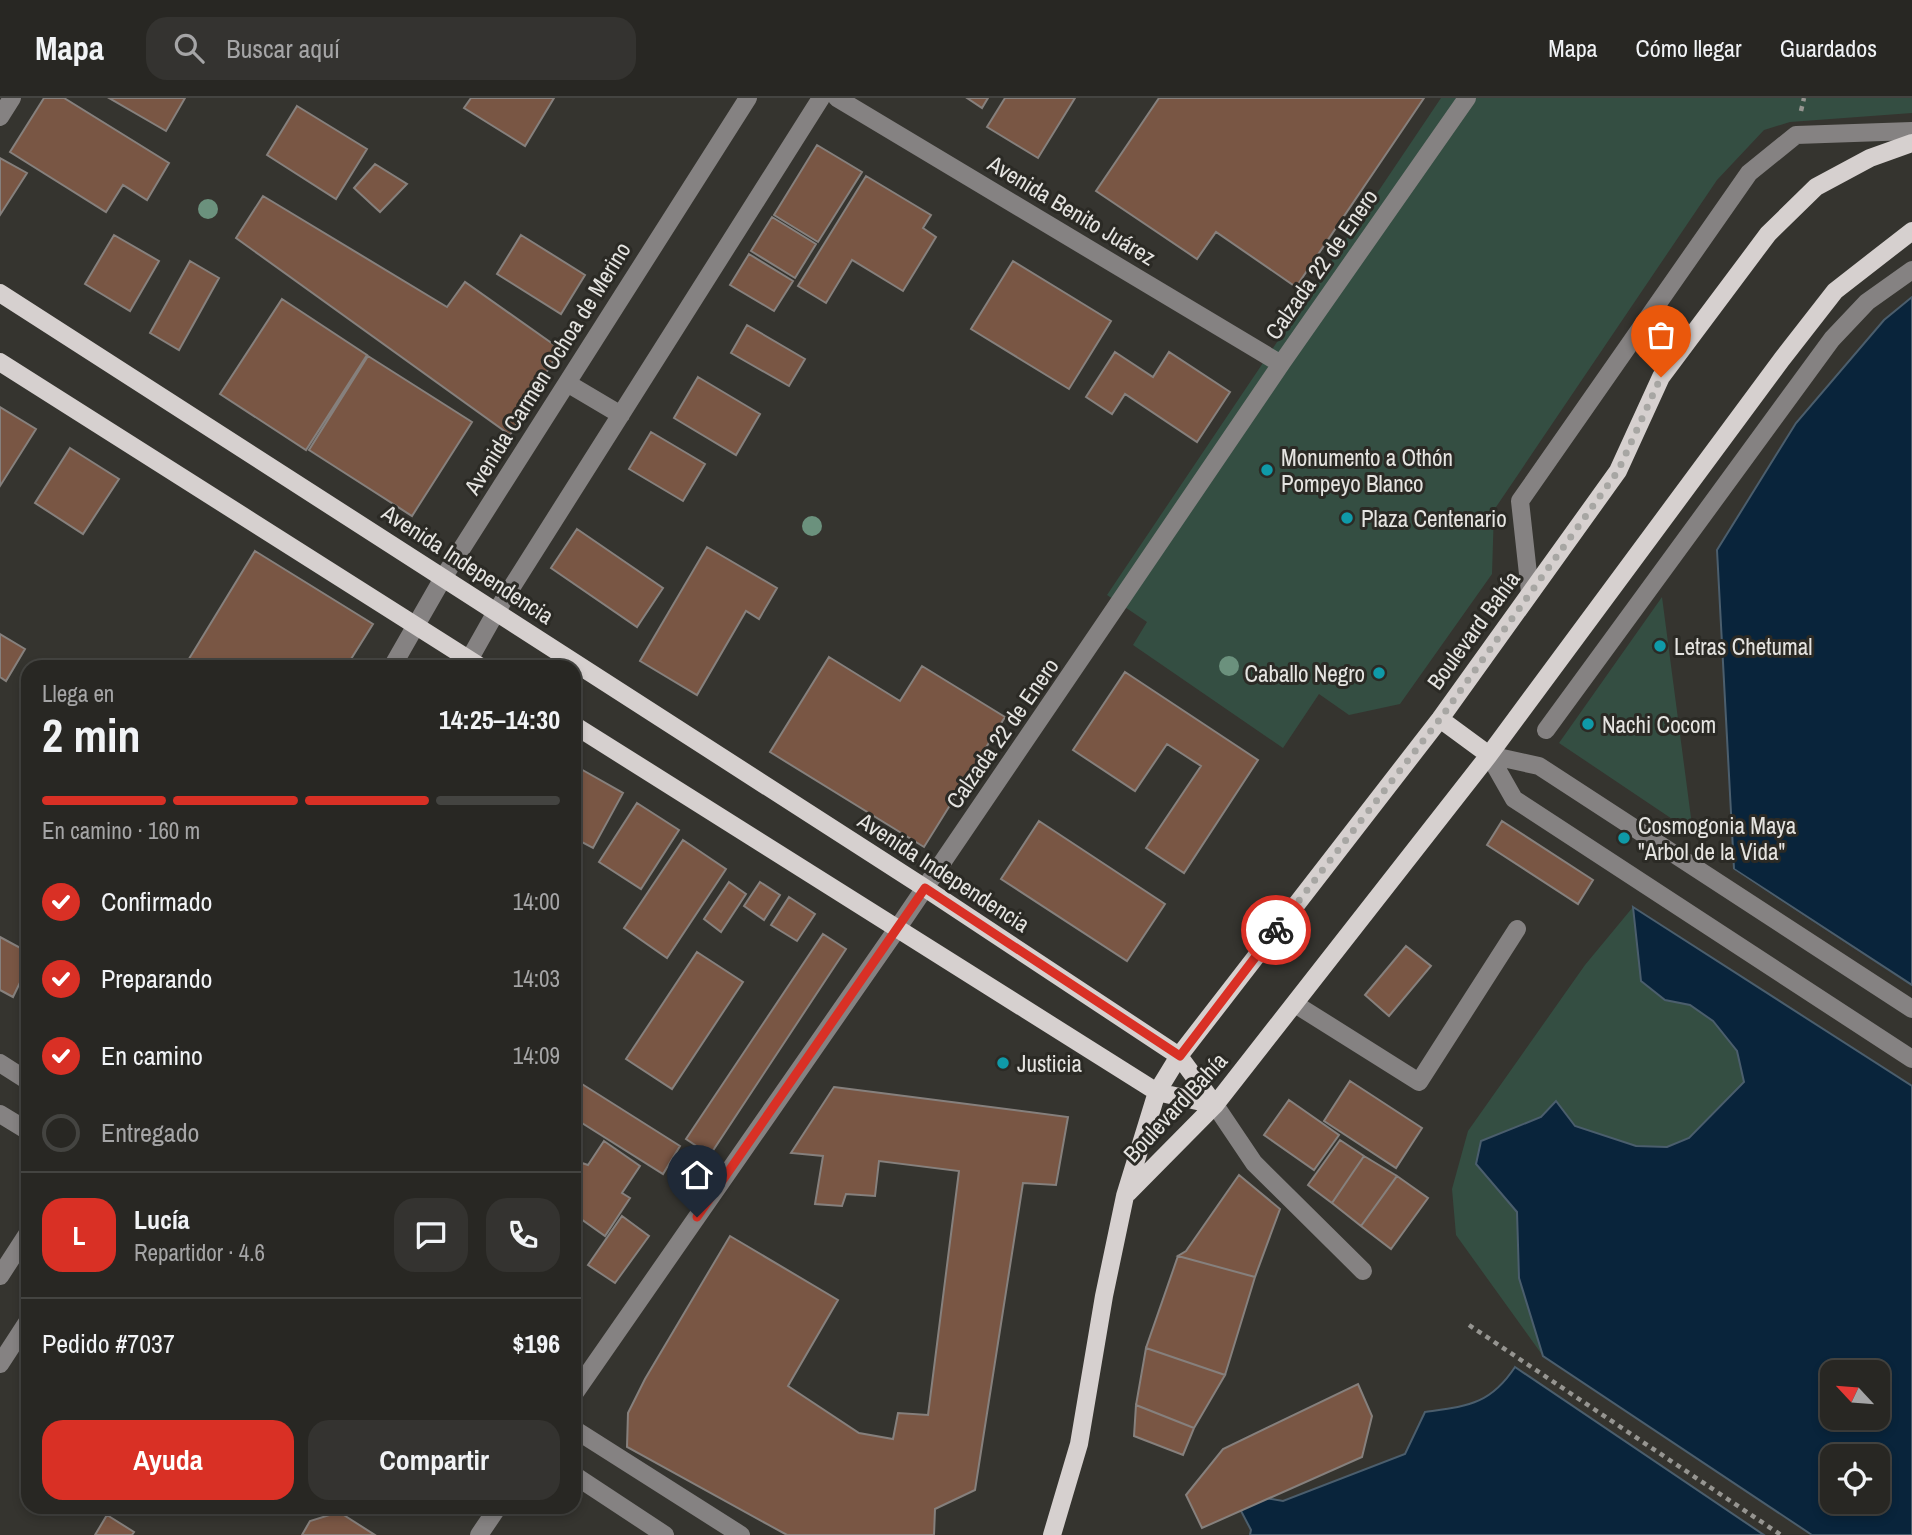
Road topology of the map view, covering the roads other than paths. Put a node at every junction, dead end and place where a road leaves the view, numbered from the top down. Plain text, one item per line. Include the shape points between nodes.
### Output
1 (12, 98) edge
2 (748, 98) edge
3 (821, 98) edge
4 (838, 98) edge
5 (1467, 98) edge
6 (0, 117) edge
7 (1912, 131) edge
8 (1912, 143) edge
9 (1912, 231) edge
10 (1912, 270) edge
11 (0, 293) edge
12 (0, 362) edge
13 (1281, 364) junction
14 (567, 383) junction
15 (621, 415) junction
16 (443, 578) junction
17 (1530, 592) junction
18 (496, 611) junction
19 (418, 627) junction
20 (397, 660) edge
21 (466, 660) edge
22 (474, 660) edge
23 (572, 660) edge
24 (581, 666) edge
25 (1440, 719) junction
26 (581, 729) edge
27 (1546, 730) dead end
28 (1489, 755) junction
29 (925, 888) junction
30 (897, 929) junction
31 (1517, 929) dead end
32 (1294, 1004) junction
33 (1912, 1009) edge
34 (1180, 1056) junction
35 (1912, 1059) edge
36 (0, 1063) edge
37 (21, 1076) edge
38 (1157, 1092) junction
39 (1215, 1105) junction
40 (0, 1114) edge
41 (21, 1127) edge
42 (1125, 1196) junction
43 (21, 1244) edge
44 (1363, 1271) dead end
45 (0, 1276) edge
46 (21, 1332) edge
47 (0, 1364) edge
48 (581, 1384) edge
49 (581, 1433) edge
50 (581, 1480) edge
51 (493, 1514) edge
52 (479, 1535) edge
53 (665, 1535) edge
54 (741, 1535) edge
55 (1052, 1535) edge

1 - 6 street
2 - 14 street, Avenida Carmen Ochoa de Merino
3 - 15 street
4 - 13 street, Avenida Benito Juárez
5 - 13 street, Calzada 22 de Enero
7 - 17 street via 1796,135 1749,173 1520,501
8 - 17 main road, Boulevard Bahía via 1816,187 1768,234 1661,377 1618,471
9 - 28 main road, Boulevard Bahía via 1835,291
10 - 27 street via 1867,302 1832,339
11 - 16 main road, Avenida Independencia
12 - 19 main road
13 - 29 street, Calzada 22 de Enero
14 - 15 street
14 - 16 street, Avenida Carmen Ochoa de Merino
15 - 18 street
16 - 18 main road, Avenida Independencia
16 - 19 street, Avenida Carmen Ochoa de Merino
17 - 25 main road, Boulevard Bahía
18 - 22 street
18 - 23 main road, Avenida Independencia
19 - 20 street, Avenida Carmen Ochoa de Merino
19 - 21 main road
24 - 29 main road, Avenida Independencia
25 - 28 main road
25 - 34 main road, Boulevard Bahía
26 - 30 main road
28 - 32 main road, Boulevard Bahía
28 - 33 street via 1539,766
28 - 35 street via 1514,799
29 - 30 street, Calzada 22 de Enero
29 - 34 main road, Avenida Independencia
30 - 38 main road
30 - 48 street, Calzada 22 de Enero
31 - 32 street via 1419,1082
32 - 39 main road, Boulevard Bahía
34 - 38 main road, Boulevard Bahía
34 - 39 main road, Avenida Independencia
36 - 37 street
38 - 39 main road
38 - 42 main road, Boulevard Bahía
39 - 42 main road, Boulevard Bahía
39 - 44 street via 1254,1163
40 - 41 street
42 - 55 main road, Boulevard Bahía via 1079,1444
43 - 45 street
46 - 47 street
49 - 54 street
50 - 53 street
51 - 52 street

